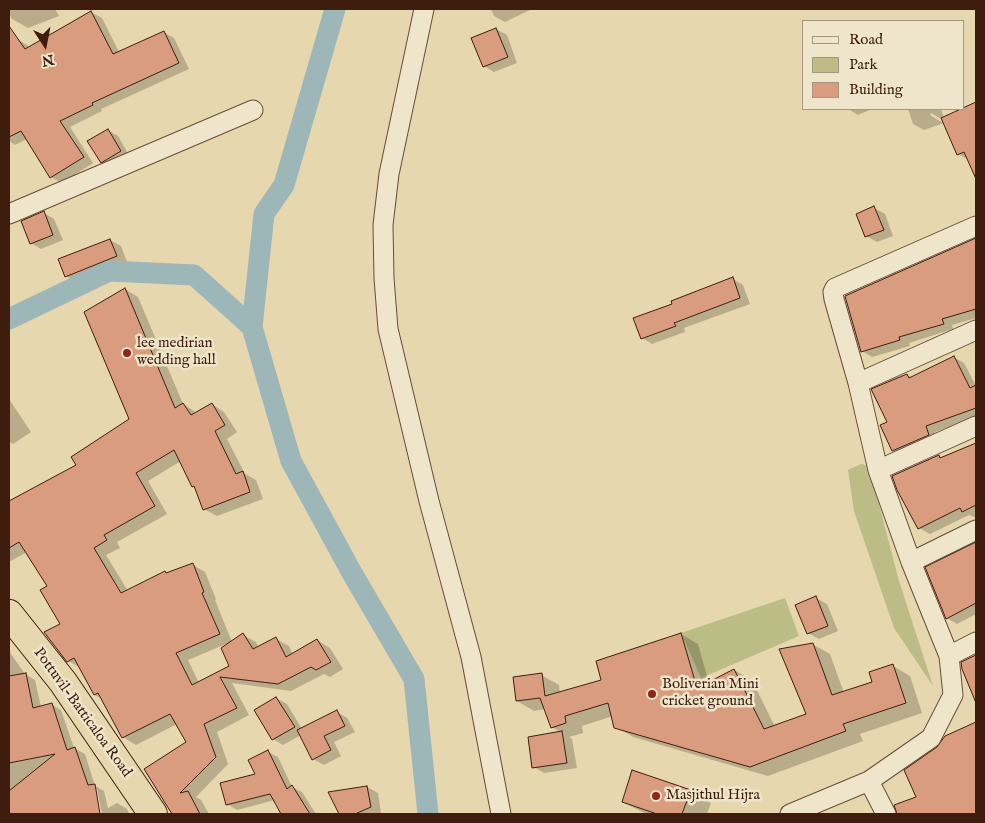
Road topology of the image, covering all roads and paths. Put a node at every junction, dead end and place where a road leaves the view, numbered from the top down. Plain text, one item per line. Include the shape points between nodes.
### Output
1 (424, 9) edge
2 (253, 110) dead end
3 (9, 214) edge
4 (976, 226) edge
5 (976, 330) edge
6 (858, 383) junction
7 (976, 426) edge
8 (878, 470) junction
9 (976, 530) edge
10 (911, 562) junction
11 (9, 614) edge
12 (976, 642) edge
13 (949, 656) junction
14 (869, 781) junction
15 (153, 814) edge
16 (501, 814) edge
17 (790, 814) edge
18 (886, 814) edge

1 - 16 street via 389,174 382,225 388,329 471,657
2 - 3 street
4 - 6 street via 835,288 834,299
5 - 6 street
6 - 8 street
7 - 8 street
8 - 10 street
9 - 10 street
10 - 13 street
11 - 15 highway, Pottuvil-Batticaloa Road via 63,682
12 - 13 street
13 - 14 street via 953,695 931,738
14 - 17 street
14 - 18 street

